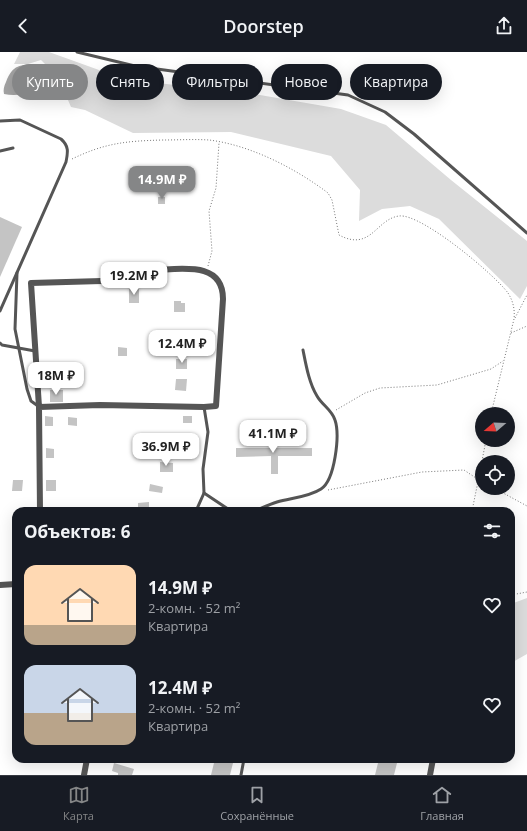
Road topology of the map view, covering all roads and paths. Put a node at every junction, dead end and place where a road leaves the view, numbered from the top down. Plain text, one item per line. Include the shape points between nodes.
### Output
1 (77, 52) edge
2 (0, 121) edge
3 (219, 142) junction
4 (13, 148) dead end
5 (0, 151) edge
6 (66, 162) junction
7 (527, 233) edge
8 (18, 269) junction
9 (207, 271) junction
10 (527, 295) edge
11 (0, 311) edge
12 (514, 319) junction
13 (527, 326) edge
14 (510, 333) junction
15 (0, 342) edge
16 (19, 349) junction
17 (303, 350) dead end
18 (35, 352) junction
19 (503, 361) junction
20 (38, 406) junction
21 (204, 407) junction
22 (493, 407) edge
23 (332, 413) junction
24 (475, 478) edge
25 (204, 493) junction
26 (314, 493) junction
27 (475, 495) edge
28 (507, 495) edge
29 (527, 506) edge
30 (40, 507) edge
31 (198, 507) edge
32 (225, 507) edge
33 (265, 507) edge
34 (473, 507) edge
35 (12, 584) edge
36 (0, 585) edge
37 (527, 592) edge
38 (515, 595) edge
39 (86, 763) edge
40 (243, 763) edge
41 (432, 763) edge
42 (84, 775) edge
43 (241, 775) edge
44 (430, 775) edge

1 - 7 lane via 135,66 348,96 385,112 414,134
2 - 6 lane via 20,120 61,139 67,144
3 - 6 path via 196,140 110,143
3 - 9 path via 216,188 209,211 212,251
3 - 12 path via 257,153 328,193 332,200 339,235 348,240 363,239 399,216 412,218 454,243 507,292 514,304
4 - 5 lane
6 - 8 lane
8 - 11 lane
8 - 16 lane via 15,328
9 - 18 street via 155,270 144,279 138,280 31,282
9 - 21 street via 220,282 223,299 216,406
10 - 12 path
12 - 14 path
13 - 14 path
14 - 19 path
15 - 16 lane via 2,345
16 - 18 lane
16 - 20 lane via 27,389 31,401
17 - 23 lane via 308,374 317,397
18 - 20 street
19 - 22 path
19 - 23 path via 491,369 437,385 380,388 347,402
20 - 21 street
20 - 30 street
21 - 25 lane via 208,432 203,469
23 - 26 lane via 337,428 337,446 328,480 323,488
24 - 26 path via 464,470 422,472
25 - 31 lane
25 - 32 lane
26 - 33 lane
27 - 34 path
28 - 29 path
35 - 36 street
37 - 38 path
39 - 42 street
40 - 43 lane
41 - 44 street

